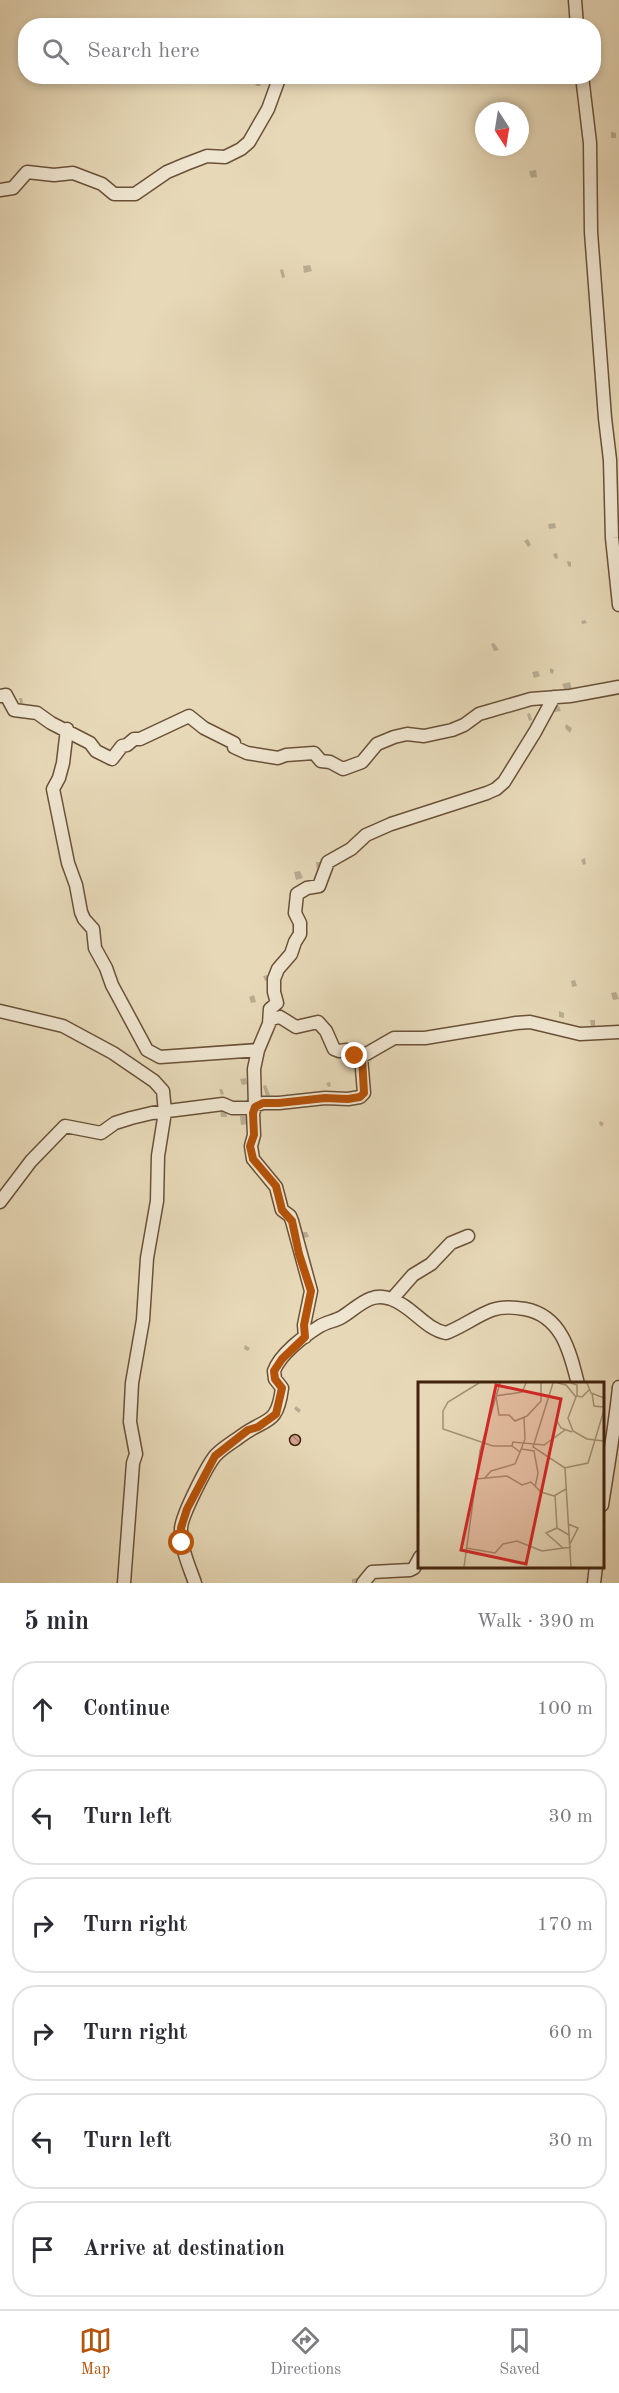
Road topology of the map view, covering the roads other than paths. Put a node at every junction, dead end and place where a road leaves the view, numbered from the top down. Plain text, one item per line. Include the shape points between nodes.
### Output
1 (575, 0) edge
2 (576, 18) edge
3 (277, 84) edge
4 (583, 84) edge
5 (0, 190) edge
6 (619, 604) edge
7 (619, 687) edge
8 (0, 696) edge
9 (554, 697) junction
10 (67, 729) junction
11 (0, 1011) edge
12 (269, 1024) junction
13 (619, 1032) edge
14 (258, 1050) junction
15 (362, 1057) junction
16 (255, 1107) junction
17 (165, 1112) junction
18 (0, 1202) edge
19 (468, 1236) dead end
20 (392, 1299) junction
21 (305, 1337) junction
22 (578, 1382) edge
23 (619, 1387) edge
24 (604, 1484) edge
25 (418, 1561) edge
26 (596, 1568) edge
27 (124, 1583) edge
28 (195, 1583) edge
29 (363, 1583) edge
30 (594, 1583) edge

1 - 2 street
3 - 5 street via 249,142 225,157 207,156 167,172 135,194 114,194 105,186 73,173 29,172 13,188
4 - 6 street
7 - 9 street
8 - 10 street via 6,694 14,710 37,712
9 - 10 street via 518,702 479,714 452,730 423,736 406,734 382,741 368,757 346,769 321,761 314,753 278,758 247,753 189,716 134,739 112,759
9 - 12 street via 501,786 366,836 328,862 319,886 297,894 300,934 274,979 277,1003 270,1009
10 - 14 street via 63,763 53,789 68,863 81,912 93,929 99,959 147,1050 160,1057
11 - 17 street via 63,1026 112,1053 163,1091
12 - 14 street
12 - 15 street via 275,1017 296,1026 318,1022 334,1049
13 - 15 street via 591,1035 530,1022 516,1023 425,1038 394,1038
14 - 16 street
15 - 16 street via 365,1086 360,1097 263,1103
16 - 17 street via 232,1108 223,1104
16 - 21 street via 250,1146 253,1159 276,1186 282,1210 292,1221 311,1291
17 - 18 street via 119,1121 101,1133 65,1126
17 - 27 street via 143,1320 132,1383 130,1422 136,1454
19 - 20 street via 451,1243
20 - 21 street via 366,1299
20 - 22 street via 446,1333 504,1307 541,1314 561,1334
21 - 28 street via 274,1371 282,1388 276,1414 215,1456 187,1509 181,1528 183,1549
23 - 24 street
25 - 29 street via 410,1570 372,1572
26 - 30 street

